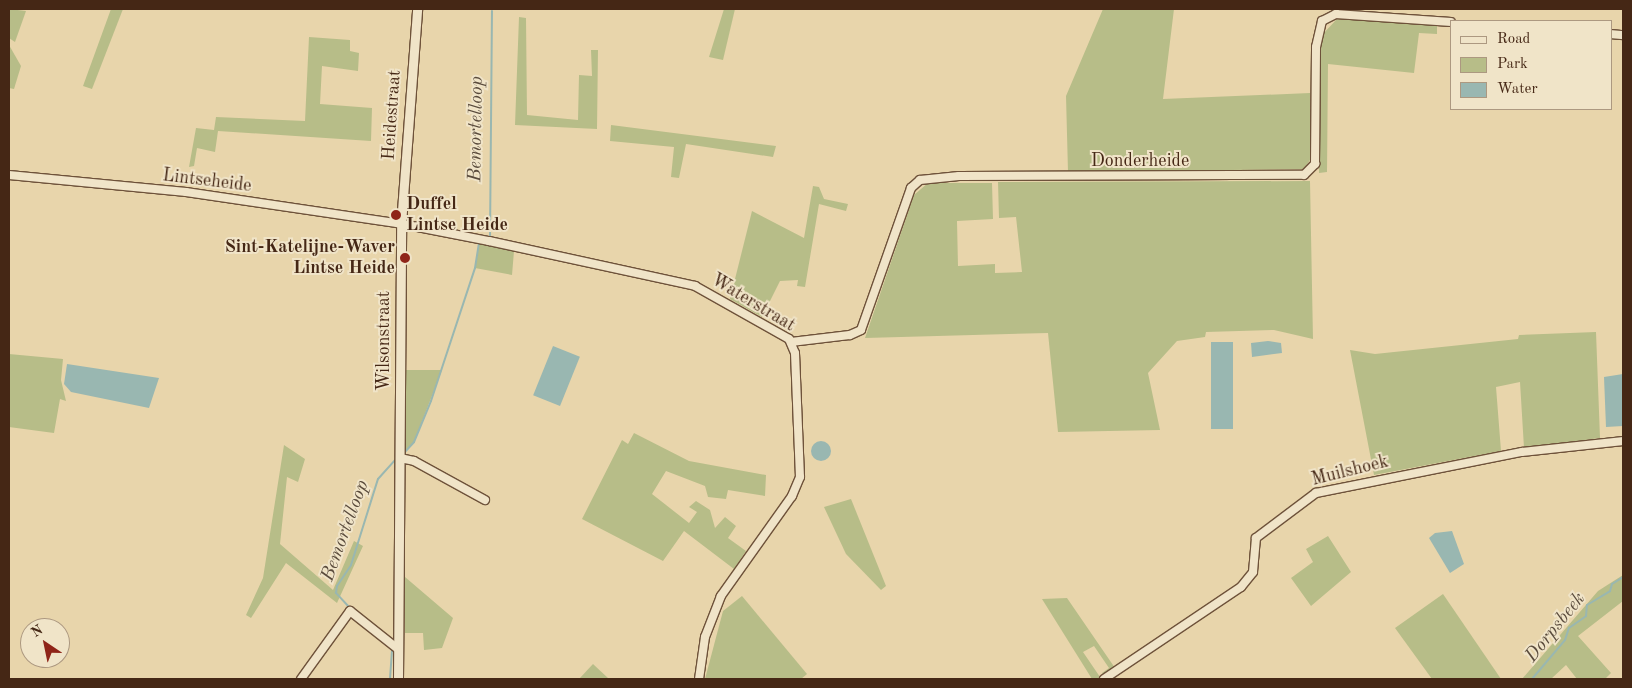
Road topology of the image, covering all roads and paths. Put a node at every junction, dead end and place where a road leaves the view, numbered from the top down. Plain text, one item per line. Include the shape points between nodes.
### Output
1 (417, 9) edge
2 (1450, 22) edge
3 (9, 175) edge
4 (401, 224) junction
5 (791, 342) junction
6 (1623, 441) edge
7 (400, 458) junction
8 (485, 500) dead end
9 (398, 649) junction
10 (301, 679) edge
11 (398, 679) edge
12 (699, 679) edge
13 (1104, 679) edge

1 - 4 street, Heidestraat
2 - 5 street, Donderheide via 1336,14 1322,21 1316,47 1315,164 1304,175 958,176 920,180 911,188 861,330 850,335
3 - 4 street, Lintseheide via 186,192
4 - 5 street, Waterstraat via 695,286
4 - 7 street, Wilsonstraat
5 - 12 street, Waterstraat via 795,354 800,477 792,496 721,596 705,637
6 - 13 street, Muilshoek via 1522,452 1316,493 1256,538 1253,572 1241,587
7 - 8 street via 414,461
7 - 9 street, Wilsonstraat
9 - 10 street via 350,611
9 - 11 street, Wilsonstraat

